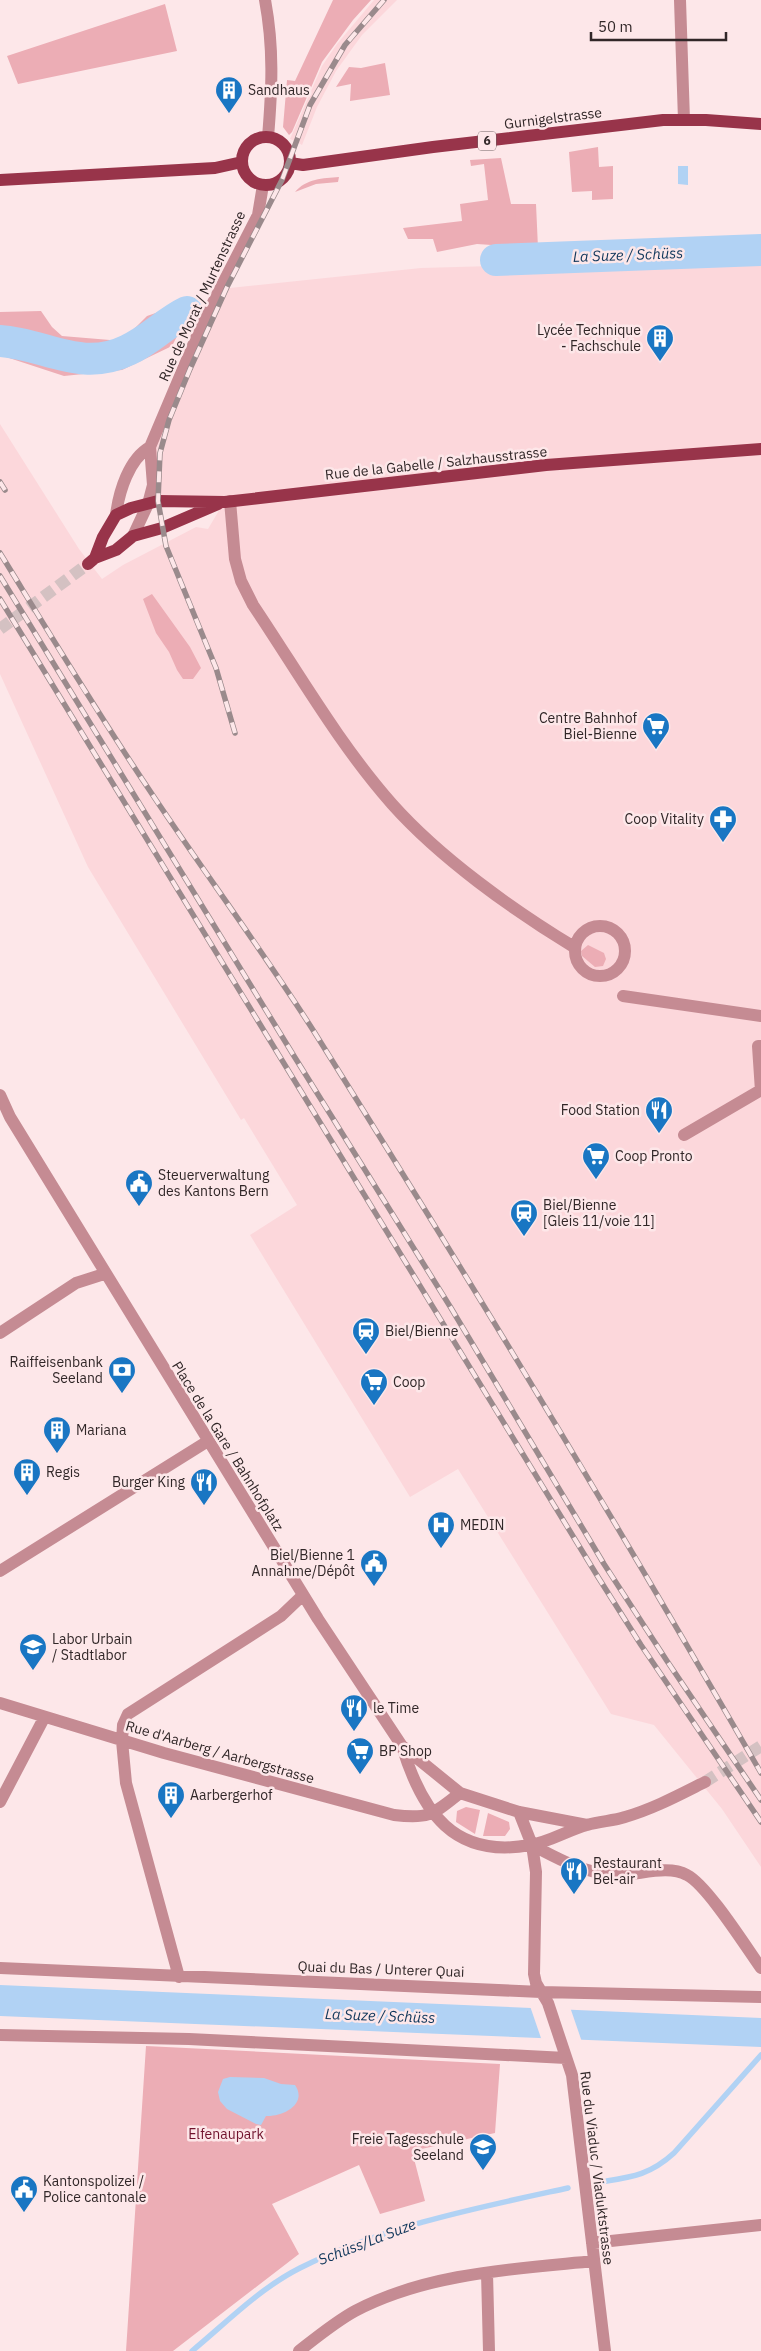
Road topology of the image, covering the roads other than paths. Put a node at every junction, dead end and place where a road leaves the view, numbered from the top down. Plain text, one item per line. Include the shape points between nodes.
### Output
1 (265, 0) edge
2 (680, 0) edge
3 (684, 120) junction
4 (761, 124) edge
5 (268, 137) junction
6 (242, 162) junction
7 (290, 163) junction
8 (0, 180) edge
9 (263, 185) junction
10 (150, 446) junction
11 (761, 449) edge
12 (227, 501) junction
13 (148, 504) junction
14 (116, 515) junction
15 (133, 536) junction
16 (574, 947) junction
17 (623, 996) dead end
18 (761, 1016) edge
19 (761, 1046) edge
20 (761, 1090) edge
21 (0, 1096) edge
22 (684, 1135) dead end
23 (104, 1274) junction
24 (0, 1333) edge
25 (208, 1441) junction
26 (0, 1571) edge
27 (303, 1595) junction
28 (0, 1703) edge
29 (44, 1718) junction
30 (122, 1740) junction
31 (402, 1746) junction
32 (705, 1782) tunnel mouth
33 (460, 1793) junction
34 (0, 1802) edge
35 (519, 1812) junction
36 (434, 1813) junction
37 (587, 1825) junction
38 (532, 1845) junction
39 (0, 1968) edge
40 (761, 1968) edge
41 (179, 1977) junction
42 (541, 1992) junction
43 (761, 1997) edge
44 (0, 2036) edge
45 (565, 2054) junction
46 (761, 2225) edge
47 (592, 2243) junction
48 (594, 2261) junction
49 (487, 2273) junction
50 (299, 2351) edge
51 (489, 2351) edge
52 (605, 2351) edge

1 - 5 street via 273,66
2 - 3 street
3 - 4 main road, Gurnigelstrasse / 6
3 - 7 main road, Gurnigelstrasse / 6 via 433,147 303,165
5 - 6 main road via 247,146
5 - 7 main road via 283,144
6 - 8 main road via 215,168
6 - 9 main road via 251,180
7 - 9 main road via 282,180
9 - 10 street, Rue de Morat / Murtenstrasse via 258,215 202,324
10 - 13 street, Rue de Morat / Murtenstrasse via 153,485
10 - 14 street, Rue de Morat / Murtenstrasse via 139,453 125,481 118,497
11 - 12 main road, Rue de la Gabelle / Salzhausstrasse via 546,465
12 - 13 main road, Rue de la Gabelle / Salzhausstrasse via 158,501
12 - 15 main road via 162,528
12 - 16 street via 235,559 253,605 377,786 409,822 445,854 529,919
13 - 14 main road, Rue de la Gabelle / Salzhausstrasse
13 - 15 street, Rue de Morat / Murtenstrasse
14 - 15 main road, Rue de Morat / Murtenstrasse via 92,561 116,550
16 - 16 street via 577,964 583,971 598,977 620,967 625,953 622,938 602,926 587,929
17 - 18 street
19 - 20 street via 758,1046
20 - 22 street
21 - 23 street, Place de la Gare / Bahnhofplatz
23 - 24 street via 76,1283
23 - 25 street, Place de la Gare / Bahnhofplatz
25 - 26 street
25 - 27 street, Place de la Gare / Bahnhofplatz
27 - 30 street via 281,1616 128,1714 123,1724
27 - 31 street, Place de la Gare / Bahnhofplatz
28 - 29 street, Rue d'Aarberg / Aarbergstrasse
29 - 30 street, Rue d'Aarberg / Aarbergstrasse
29 - 34 street
30 - 36 street, Rue d'Aarberg / Aarbergstrasse via 370,1810 418,1818
30 - 41 street via 126,1783
31 - 33 street, Place de la Gare / Bahnhofplatz
31 - 36 street via 416,1786
32 - 37 street via 645,1811
33 - 35 street
33 - 36 street
35 - 37 street
35 - 38 street, Rue du Viaduc / Viaduktstrasse
36 - 38 street via 454,1833 487,1848
37 - 38 street
38 - 40 street via 570,1865 591,1871 615,1875 666,1872 686,1875 705,1891
38 - 42 street, Rue du Viaduc / Viaduktstrasse via 537,1879 534,1974
39 - 41 street, Quai du Bas / Unterer Quai
41 - 42 street, Quai du Bas / Unterer Quai
42 - 43 street, Quai du Bas / Unterer Quai
42 - 45 street, Rue du Viaduc / Viaduktstrasse via 548,2003
44 - 45 street via 189,2039 536,2056
45 - 47 street, Rue du Viaduc / Viaduktstrasse via 572,2075
46 - 47 street
47 - 48 street, Rue du Viaduc / Viaduktstrasse
48 - 49 street
48 - 52 street, Rue du Viaduc / Viaduktstrasse
49 - 50 street via 398,2294 356,2311
49 - 51 street

